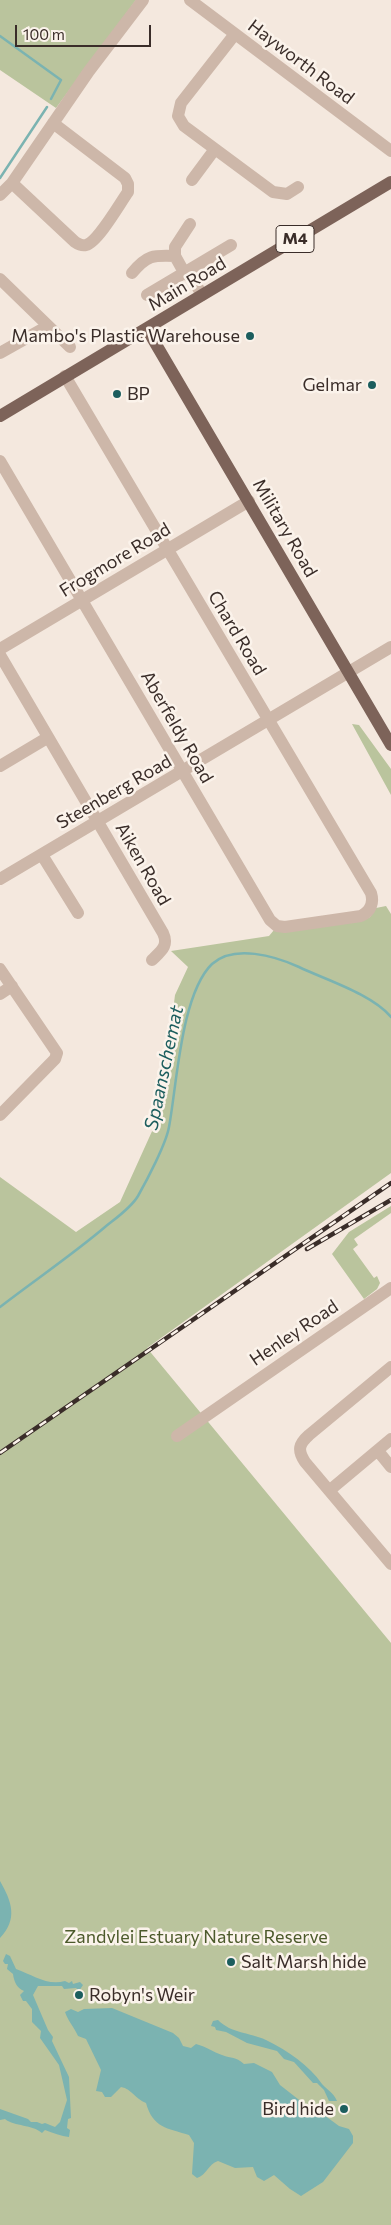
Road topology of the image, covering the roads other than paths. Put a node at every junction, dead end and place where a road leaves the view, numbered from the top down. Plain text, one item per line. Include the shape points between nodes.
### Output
1 (142, 0) edge
2 (190, 0) edge
3 (235, 34) junction
4 (53, 123) junction
5 (215, 150) junction
6 (391, 151) edge
7 (192, 180) dead end
8 (391, 182) edge
9 (12, 183) junction
10 (298, 187) dead end
11 (0, 195) edge
12 (190, 224) dead end
13 (231, 245) dead end
14 (175, 256) junction
15 (132, 273) dead end
16 (185, 274) junction
17 (0, 279) edge
18 (147, 295) dead end
19 (199, 298) junction
20 (48, 326) junction
21 (147, 329) junction
22 (70, 348) dead end
23 (0, 353) edge
24 (65, 376) junction
25 (0, 416) edge
26 (0, 462) edge
27 (249, 501) junction
28 (167, 549) junction
29 (82, 600) junction
30 (391, 647) edge
31 (0, 649) edge
32 (0, 655) edge
33 (348, 673) junction
34 (268, 721) junction
35 (47, 738) junction
36 (391, 745) edge
37 (0, 766) edge
38 (183, 772) junction
39 (98, 822) junction
40 (42, 855) junction
41 (0, 879) edge
42 (370, 909) joint
43 (78, 913) dead end
44 (152, 960) dead end
45 (0, 969) edge
46 (12, 986) junction
47 (0, 994) edge
48 (0, 1115) edge
49 (391, 1288) edge
50 (389, 1372) edge
51 (177, 1436) dead end
52 (391, 1440) edge
53 (378, 1451) junction
54 (391, 1467) edge
55 (330, 1490) junction
56 (391, 1564) edge

1 - 4 street
2 - 3 street, Hayworth Road
3 - 5 street via 178,109 183,125
3 - 6 street, Hayworth Road
4 - 9 street
4 - 9 street via 122,175 127,181 128,192 95,239 81,245
5 - 7 street
5 - 10 street via 273,192 286,194
8 - 19 main road, Main Road / M4
9 - 11 street
12 - 14 street via 175,247
13 - 16 street
14 - 15 street via 155,255 140,263
14 - 16 street
16 - 18 street
16 - 19 street via 184,280
17 - 20 street
19 - 21 main road, Main Road / M4
20 - 22 street
20 - 23 street
21 - 24 main road, Main Road / M4
21 - 27 main road, Military Road
24 - 25 main road, Main Road / M4
24 - 28 street, Chard Road
26 - 29 street, Aberfeldy Road
27 - 28 street, Frogmore Road
27 - 33 main road, Military Road
28 - 29 street, Frogmore Road
28 - 34 street, Chard Road
29 - 31 street, Frogmore Road
29 - 38 street, Aberfeldy Road
30 - 33 street, Steenberg Road
32 - 35 street, Aiken Road
33 - 34 street, Steenberg Road
33 - 36 main road, Military Road
34 - 38 street, Steenberg Road
34 - 42 street, Chard Road via 371,893
35 - 37 street
35 - 39 street, Aiken Road
38 - 39 street, Steenberg Road
38 - 42 street, Aberfeldy Road via 275,925 284,927 362,916
39 - 40 street, Steenberg Road
39 - 44 street, Aiken Road via 165,938 164,948
40 - 41 street, Steenberg Road
40 - 43 street
45 - 46 street
46 - 47 street
46 - 48 street via 57,1055
49 - 51 street, Henley Road
50 - 55 street via 300,1444 300,1455
52 - 53 street
53 - 54 street
53 - 55 street
55 - 56 street

